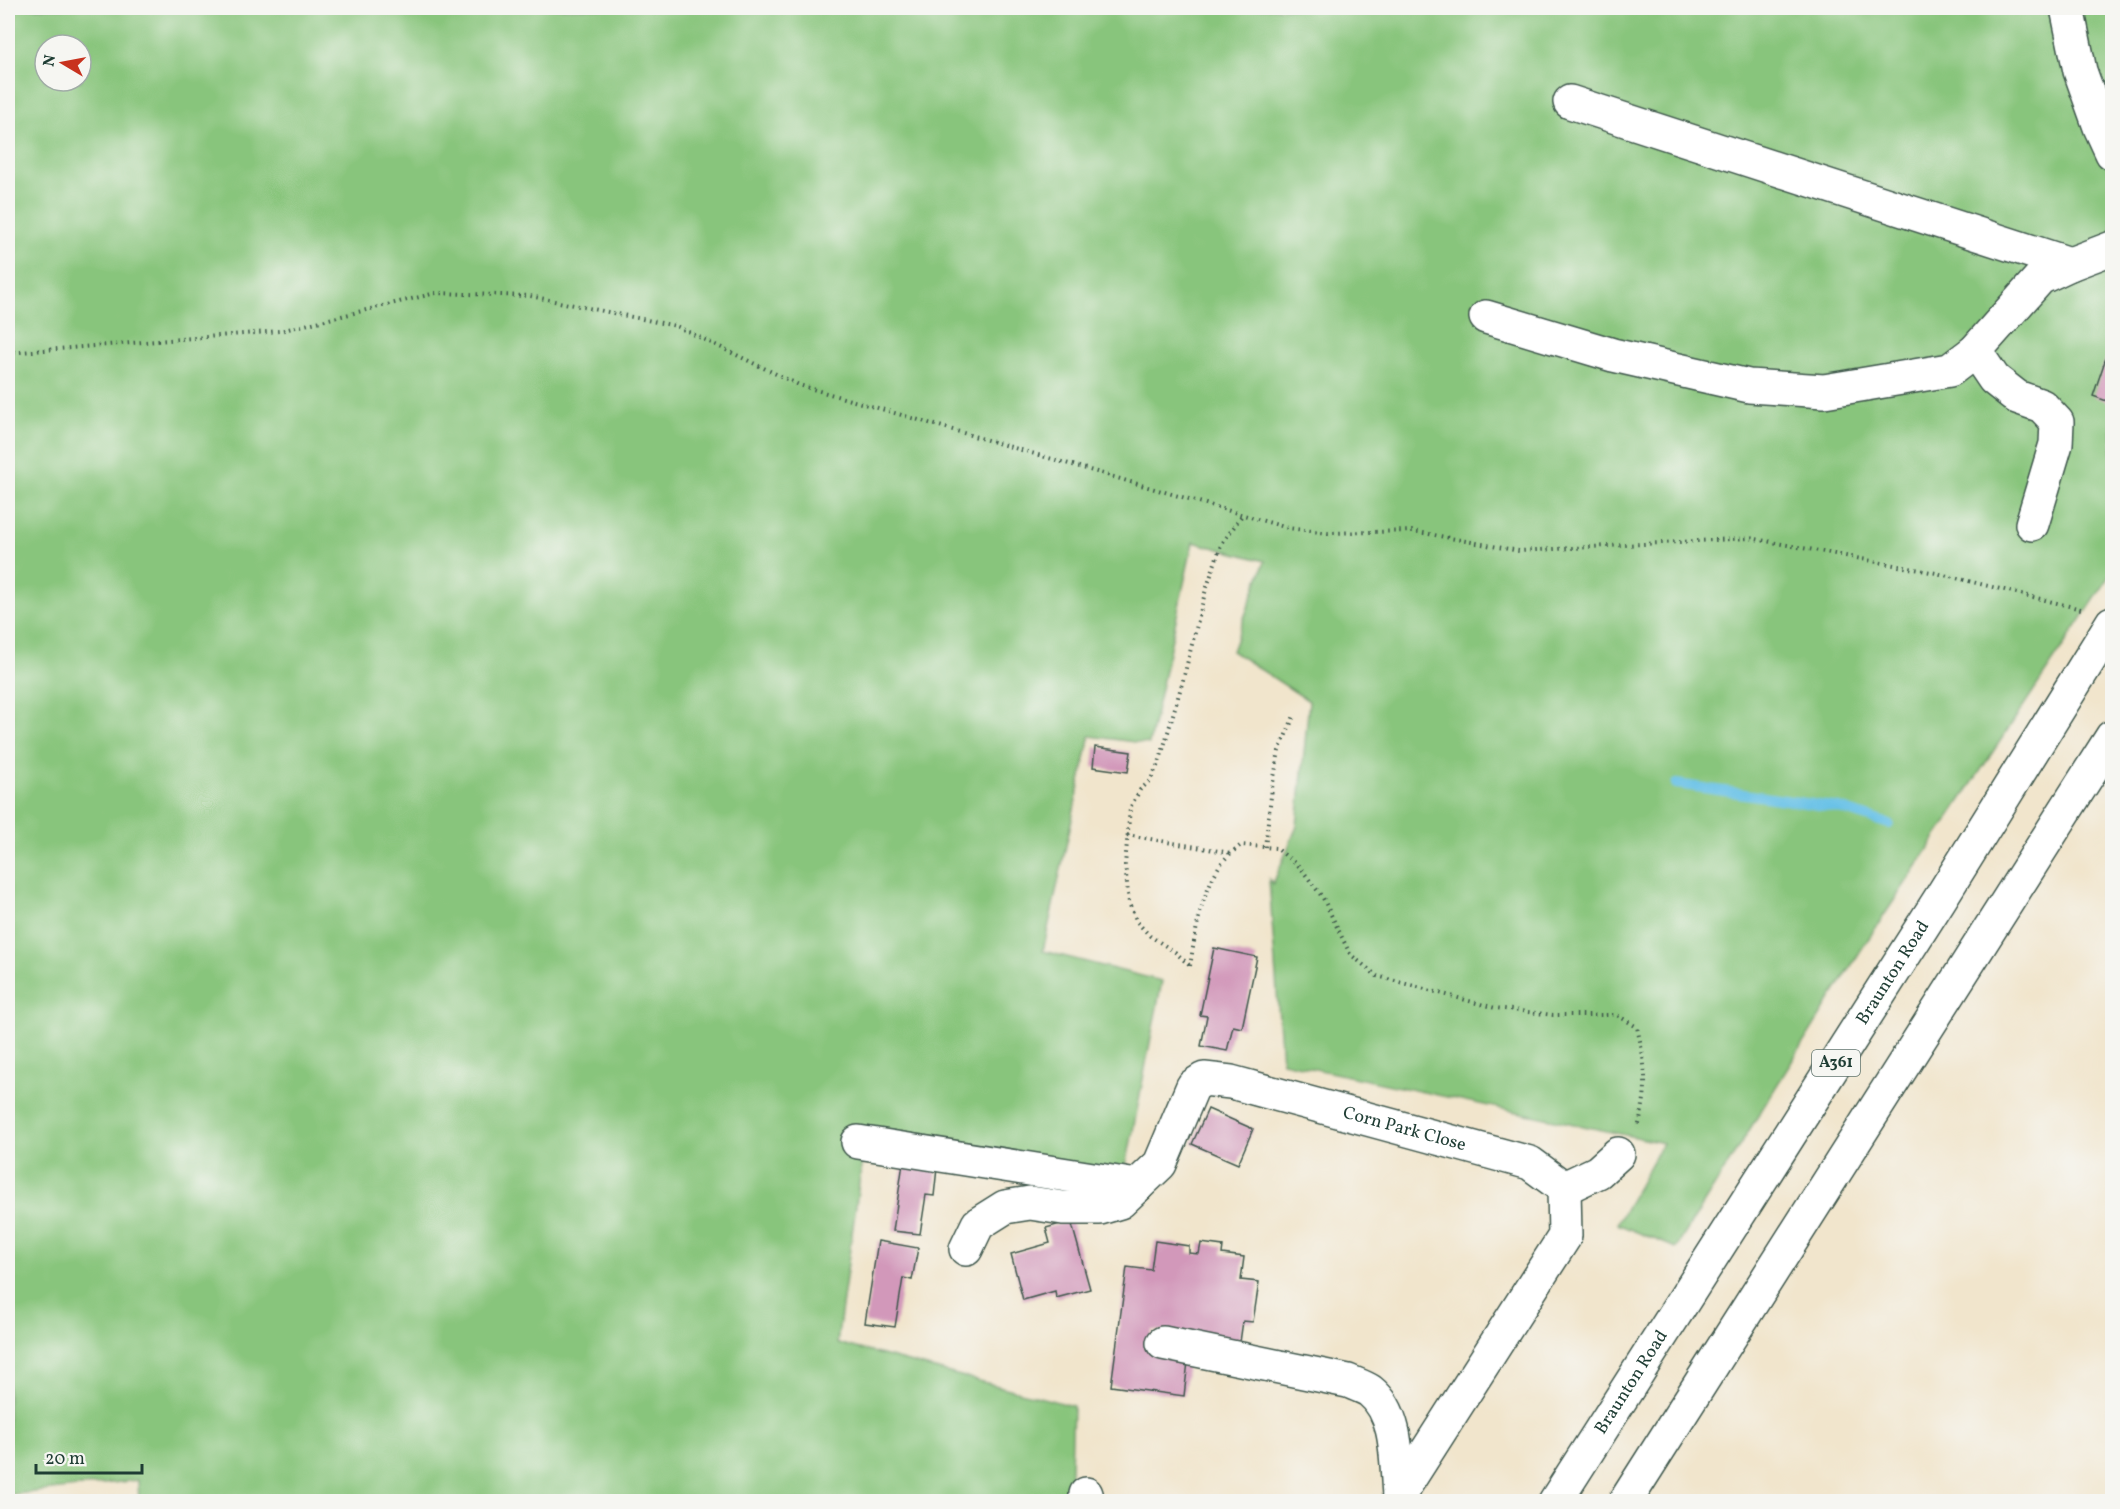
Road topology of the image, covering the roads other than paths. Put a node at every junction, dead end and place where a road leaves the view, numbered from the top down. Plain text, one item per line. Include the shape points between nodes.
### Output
1 (2067, 8) edge
2 (1570, 102) dead end
3 (2112, 153) edge
4 (2112, 249) edge
5 (2070, 264) junction
6 (1486, 317) dead end
7 (1975, 351) junction
8 (2032, 524) dead end
9 (2101, 617) edge
10 (2112, 737) edge
11 (858, 1142) dead end
12 (1618, 1154) road end
13 (1137, 1186) junction
14 (1564, 1188) junction
15 (966, 1249) dead end
16 (1163, 1343) dead end
17 (1399, 1498) edge
18 (1555, 1502) edge
19 (1625, 1502) edge

1 - 3 main road via 2080,71
2 - 5 main road
4 - 5 main road
5 - 7 main road via 2040,278
6 - 7 main road via 1613,355 1749,386 1824,390 1950,370
7 - 8 main road via 1994,379 2017,397 2042,406 2057,422 2056,444
9 - 18 main road, Braunton Road / A361 via 1940,899
10 - 19 main road
11 - 13 main road
12 - 14 main road via 1598,1172
13 - 14 main road, Corn Park Close via 1160,1164 1193,1086 1204,1079 1231,1082 1530,1163
13 - 15 main road, Corn Park Close via 1120,1202 1100,1208 1030,1203 1005,1207 978,1224
14 - 17 main road via 1565,1236
16 - 17 main road via 1348,1381 1370,1391 1384,1408 1393,1430

